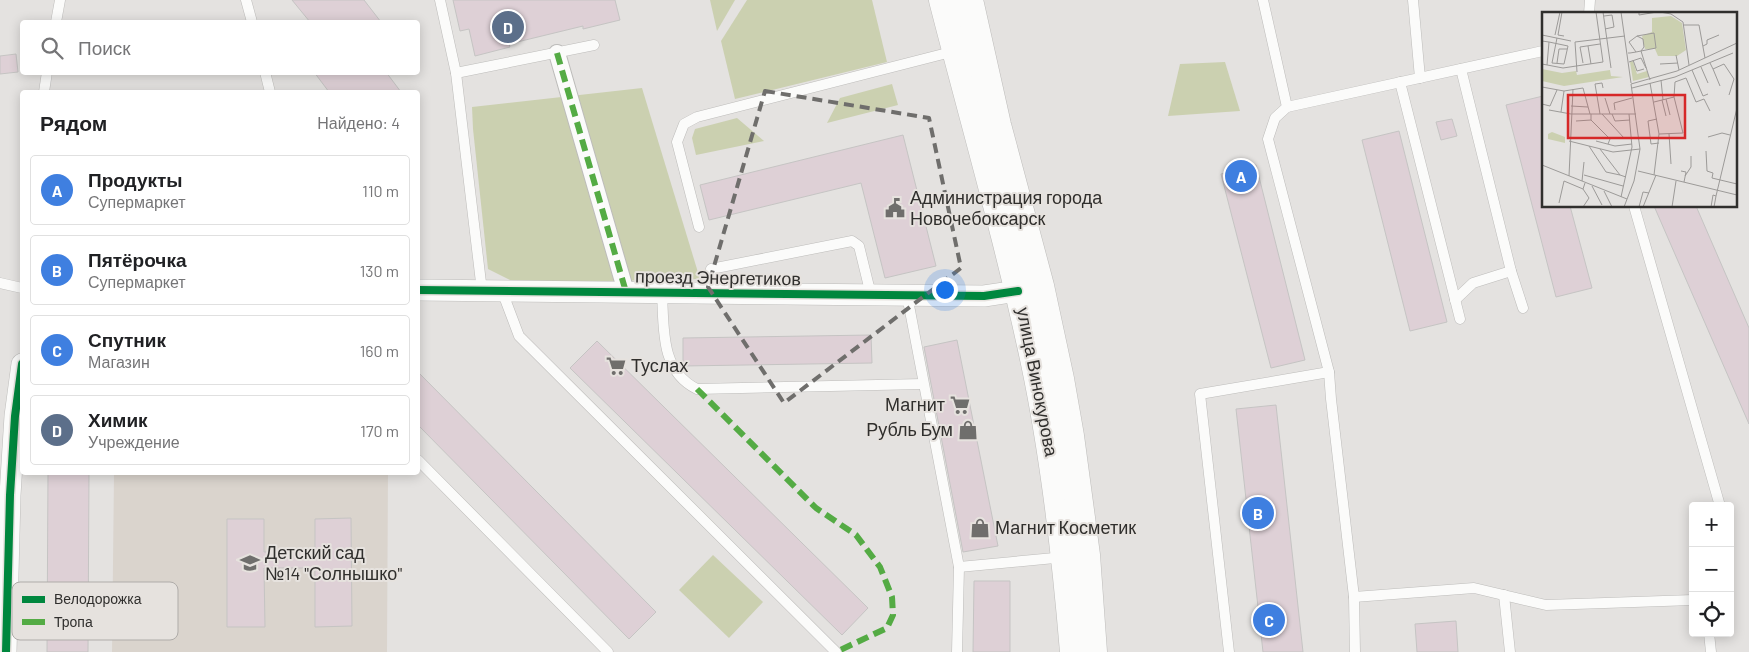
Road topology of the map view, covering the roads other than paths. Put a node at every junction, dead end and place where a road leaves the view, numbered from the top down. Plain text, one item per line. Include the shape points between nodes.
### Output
1 (60, 0) edge
2 (246, 0) edge
3 (440, 0) edge
4 (944, 0) edge
5 (968, 0) edge
6 (1263, 0) edge
7 (1412, 0) edge
8 (56, 20) edge
9 (251, 20) edge
10 (594, 45) dead end
11 (956, 51) junction
12 (1542, 51) edge
13 (557, 53) junction
14 (1461, 69) junction
15 (456, 73) junction
16 (47, 75) edge
17 (265, 75) edge
18 (1420, 78) junction
19 (1400, 82) junction
20 (44, 90) edge
21 (269, 90) edge
22 (1287, 107) junction
23 (1635, 208) edge
24 (699, 227) dead end
25 (1511, 271) junction
26 (0, 283) edge
27 (20, 288) edge
28 (1029, 288) junction
29 (420, 290) edge
30 (492, 291) junction
31 (626, 292) junction
32 (662, 293) junction
33 (720, 293) junction
34 (870, 295) junction
35 (907, 295) junction
36 (1455, 300) junction
37 (1523, 308) dead end
38 (1460, 319) dead end
39 (1329, 372) junction
40 (20, 379) edge
41 (923, 384) junction
42 (420, 462) edge
43 (1719, 502) edge
44 (1076, 556) junction
45 (959, 567) junction
46 (1504, 595) junction
47 (1354, 597) junction
48 (1689, 600) edge
49 (1710, 637) edge
50 (6, 652) edge
51 (608, 652) edge
52 (836, 652) edge
53 (956, 652) edge
54 (1074, 652) edge
55 (1093, 652) edge
56 (1229, 652) edge
57 (1355, 652) edge
58 (1510, 652) edge
59 (1711, 652) edge

1 - 8 lane
2 - 9 lane
3 - 15 lane
4 - 11 main road, улица Винокурова
5 - 28 main road, улица Винокурова
6 - 22 lane
7 - 18 lane
10 - 13 lane
11 - 24 lane via 697,117 684,124 677,142
11 - 28 main road, улица Винокурова
12 - 14 lane
13 - 15 lane
13 - 31 street
14 - 18 lane
14 - 25 lane
15 - 30 lane
16 - 20 lane
17 - 21 lane
18 - 19 lane
19 - 22 lane
19 - 36 lane
22 - 39 lane via 1275,118 1268,139
23 - 43 lane
25 - 36 lane via 1473,283
25 - 37 lane
26 - 27 lane
28 - 35 street, проезд Энергетиков via 984,296
28 - 44 main road, улица Винокурова via 1070,436
29 - 30 street, проезд Энергетиков
30 - 31 street, проезд Энергетиков
30 - 52 lane via 519,336
31 - 32 street, проезд Энергетиков
32 - 33 street, проезд Энергетиков
32 - 41 lane via 669,361 687,384 697,389
33 - 34 street, проезд Энергетиков
33 - 34 lane via 711,269 852,241 859,246
34 - 35 street, проезд Энергетиков
35 - 41 lane
36 - 38 lane
39 - 47 lane
39 - 56 lane via 1200,394
40 - 50 street via 10,494
41 - 45 lane
42 - 51 lane
44 - 45 lane
44 - 54 main road, улица Винокурова
44 - 55 main road, улица Винокурова
45 - 53 lane
46 - 47 lane via 1474,588
46 - 48 lane via 1546,605
46 - 58 lane
47 - 57 lane
49 - 59 lane

